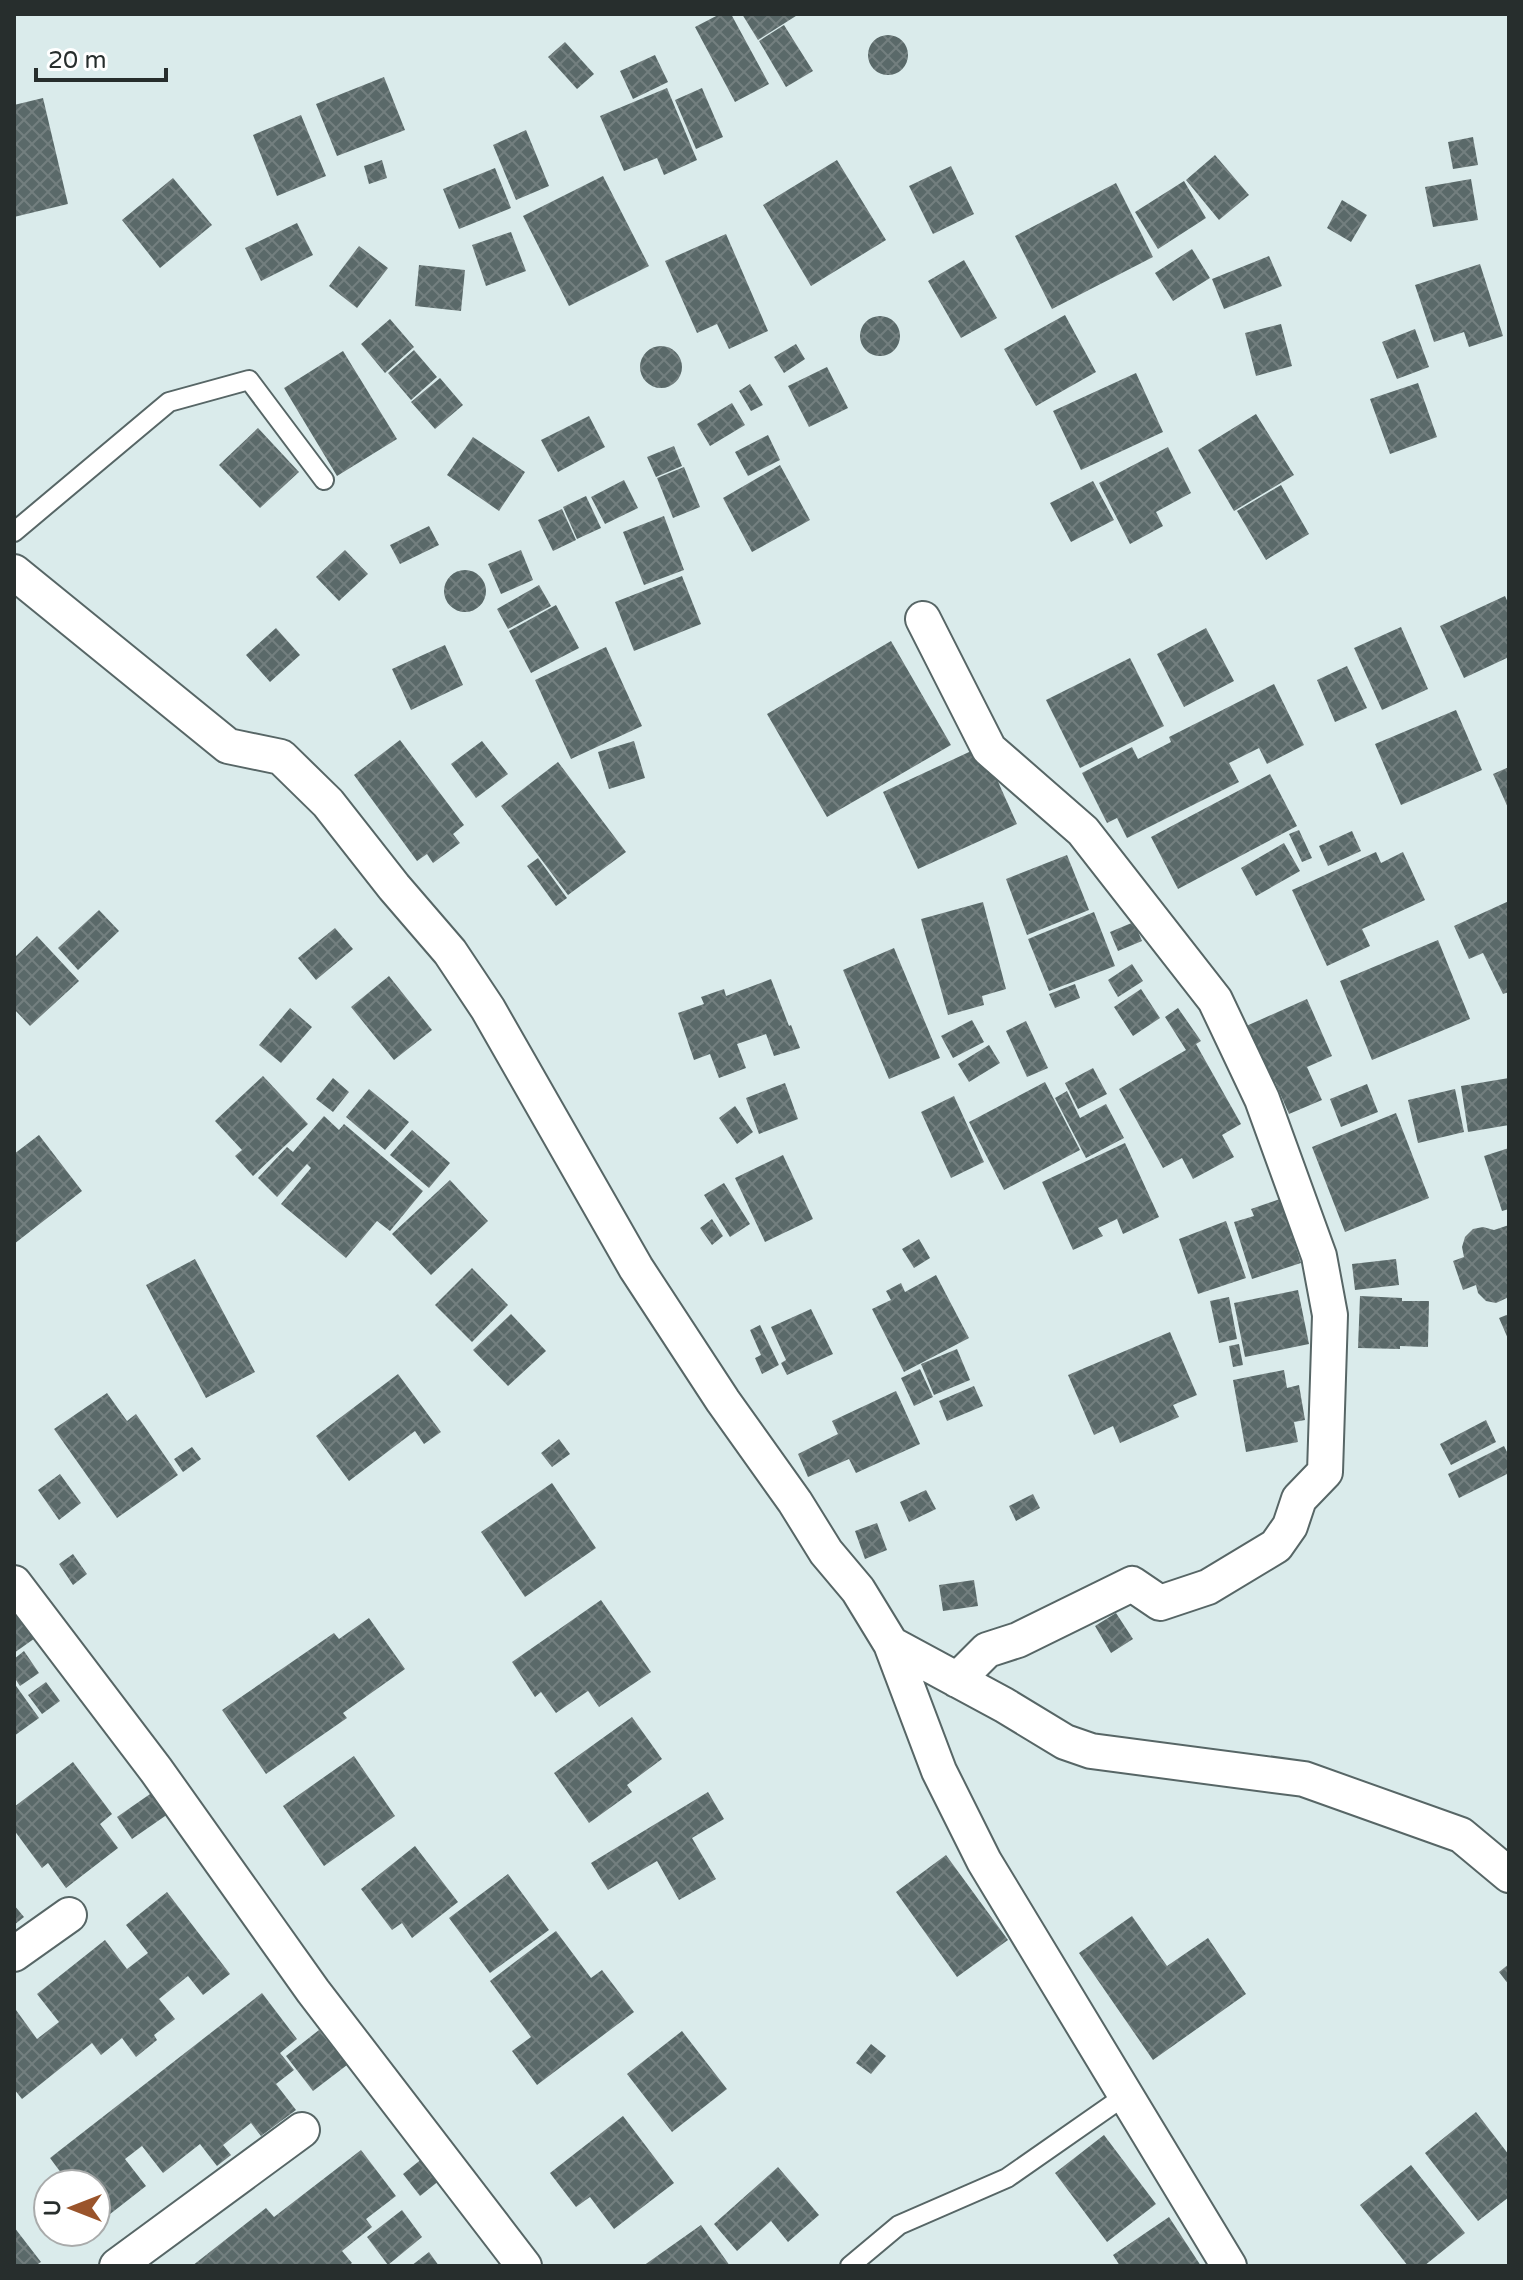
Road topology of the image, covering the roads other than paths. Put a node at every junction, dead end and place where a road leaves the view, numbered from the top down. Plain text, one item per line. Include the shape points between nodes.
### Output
1 (324, 480) dead end
2 (14, 532) edge
3 (14, 572) edge
4 (923, 619) dead end
5 (16, 1589) edge
6 (891, 1644) junction
7 (957, 1680) junction
8 (1509, 1875) edge
9 (69, 1915) dead end
10 (14, 1954) edge
11 (1126, 2095) junction
12 (302, 2130) dead end
13 (117, 2266) edge
14 (524, 2266) edge
15 (850, 2266) edge
16 (1229, 2266) edge

1 - 2 lane via 249,380 169,402
3 - 6 street via 228,746 281,757 328,803 450,952 636,1268
4 - 7 street via 989,749 1083,831 1215,1000 1262,1099 1319,1256 1330,1315 1325,1472 1299,1499 1276,1546 1208,1587 1160,1603 1132,1584 987,1650
5 - 14 street
6 - 7 street
6 - 11 street via 939,1771 984,1861
7 - 8 street via 1065,1742 1091,1751 1304,1779 1461,1835
9 - 10 street
11 - 15 lane via 1007,2178 899,2225
11 - 16 street
12 - 13 street

